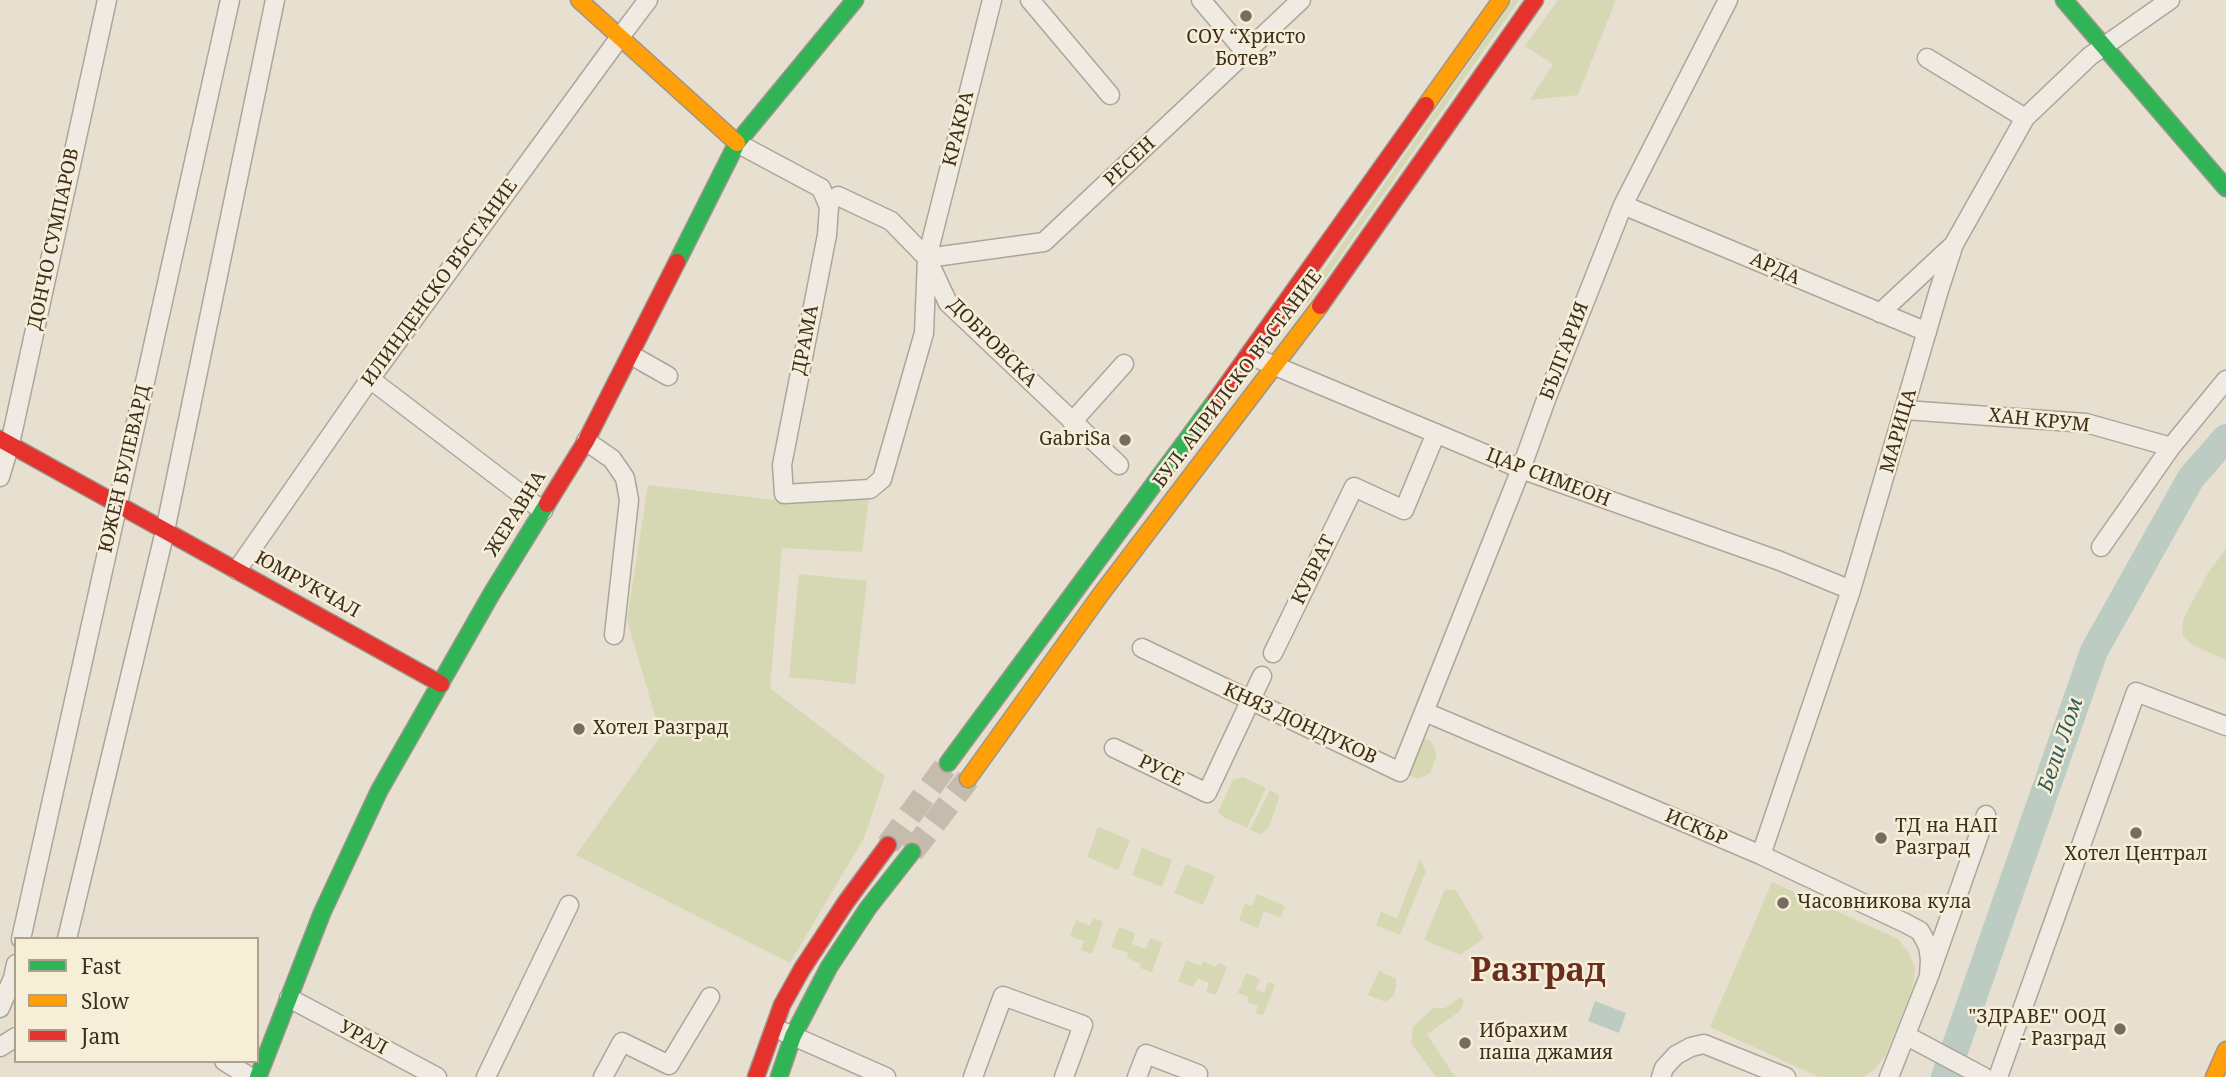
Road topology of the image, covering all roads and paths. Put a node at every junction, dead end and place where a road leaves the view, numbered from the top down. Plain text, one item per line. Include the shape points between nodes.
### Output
1 (107, 0) edge
2 (230, 0) edge
3 (275, 0) edge
4 (579, 0) edge
5 (649, 0) edge
6 (855, 0) edge
7 (992, 0) edge
8 (1030, 0) edge
9 (1201, 0) edge
10 (1301, 0) edge
11 (1502, 0) edge
12 (1535, 0) edge
13 (1728, 0) edge
14 (2064, 0) edge
15 (2170, 0) edge
16 (620, 37) junction
17 (2103, 46) junction
18 (1247, 53) junction
19 (1927, 58) dead end
20 (1110, 95) dead end
21 (2025, 118) junction
22 (737, 143) junction
23 (2226, 188) edge
24 (838, 196) dead end
25 (1623, 205) junction
26 (1954, 244) junction
27 (927, 258) junction
28 (1880, 313) junction
29 (1927, 332) junction
30 (631, 355) junction
31 (1249, 355) junction
32 (1124, 364) dead end
33 (1277, 366) junction
34 (668, 376) dead end
35 (370, 379) junction
36 (2226, 380) edge
37 (1905, 410) junction
38 (1072, 422) junction
39 (1436, 433) junction
40 (5, 441) edge
41 (586, 441) junction
42 (2171, 447) junction
43 (1119, 466) dead end
44 (1521, 469) junction
45 (0, 477) edge
46 (784, 494) joint
47 (122, 506) junction
48 (543, 511) junction
49 (159, 527) junction
50 (2101, 547) dead end
51 (237, 570) junction
52 (1852, 590) junction
53 (614, 635) dead end
54 (1142, 648) dead end
55 (1273, 653) dead end
56 (1262, 676) dead end
57 (441, 684) junction
58 (1251, 701) junction
59 (1425, 712) junction
60 (2226, 726) edge
61 (1114, 748) dead end
62 (948, 763) tunnel mouth
63 (968, 779) tunnel mouth
64 (1986, 815) dead end
65 (888, 845) tunnel mouth
66 (912, 852) tunnel mouth
67 (1761, 855) junction
68 (569, 905) dead end
69 (21, 937) edge
70 (67, 937) edge
71 (14, 973) edge
72 (1929, 976) junction
73 (710, 997) dead end
74 (289, 998) junction
75 (0, 1008) edge
76 (774, 1028) junction
77 (793, 1036) junction
78 (1907, 1036) junction
79 (2226, 1050) edge
80 (227, 1063) edge
81 (1987, 1076) edge
82 (250, 1077) edge
83 (258, 1077) edge
84 (438, 1077) edge
85 (486, 1077) edge
86 (603, 1077) edge
87 (756, 1077) edge
88 (779, 1077) edge
89 (886, 1077) edge
90 (973, 1077) edge
91 (1064, 1077) edge
92 (1137, 1077) edge
93 (1197, 1077) edge
94 (1661, 1077) edge
95 (1786, 1077) edge
96 (1889, 1077) edge
97 (2214, 1077) edge

1 - 40 street, ДОНЧО СУМПАРОВ
2 - 47 street, ЮЖЕН БУЛЕВАРД
3 - 49 street
4 - 16 street
5 - 16 street, ИЛИНДЕНСКО ВЪСТАНИЕ
6 - 22 street, ЖЕРАВНА
7 - 27 street, КРАКРА
8 - 20 street
9 - 18 street
10 - 18 street, РЕСЕН
11 - 31 street, БУЛ. АПРИЛСКО ВЪСТАНИЕ
12 - 33 street, БУЛ. АПРИЛСКО ВЪСТАНИЕ
13 - 25 street, БЪЛГАРИЯ
14 - 17 street
15 - 17 street, МАРИЦА
16 - 22 street
16 - 35 street, ИЛИНДЕНСКО ВЪСТАНИЕ
17 - 21 street, МАРИЦА
17 - 23 street
18 - 27 street, РЕСЕН via 1045,242
19 - 21 street
21 - 26 street, МАРИЦА
22 - 30 street, ЖЕРАВНА
22 - 46 street, ДРАМА via 821,188 829,207 782,465
24 - 27 street, ДОБРОВСКА via 891,222
25 - 28 street, АРДА
25 - 44 street, БЪЛГАРИЯ
26 - 28 street
26 - 29 street, МАРИЦА
27 - 38 street, ДОБРОВСКА via 948,303
27 - 46 street, КРАКРА via 925,333 882,479 870,489
28 - 29 street, АРДА
29 - 37 street, МАРИЦА
30 - 34 street
30 - 41 street, ЖЕРАВНА
31 - 33 street, ЦАР СИМЕОН
31 - 62 street, БУЛ. АПРИЛСКО ВЪСТАНИЕ
32 - 38 street
33 - 39 street, ЦАР СИМЕОН
33 - 63 street, БУЛ. АПРИЛСКО ВЪСТАНИЕ via 1101,594
35 - 48 street
35 - 51 street, ИЛИНДЕНСКО ВЪСТАНИЕ
36 - 42 street
37 - 42 street, ХАН КРУМ via 2086,423
37 - 52 street, МАРИЦА
38 - 43 street, ДОБРОВСКА
39 - 44 street, ЦАР СИМЕОН
39 - 55 street, КУБРАТ via 1404,510 1354,486
40 - 45 street, ДОНЧО СУМПАРОВ
40 - 47 street
41 - 48 street, ЖЕРАВНА
41 - 53 street via 612,459 625,478 629,500
42 - 50 street
44 - 52 street, ЦАР СИМЕОН
44 - 59 street, БЪЛГАРИЯ
47 - 49 street, ЮМРУКЧАЛ
47 - 69 street, ЮЖЕН БУЛЕВАРД
48 - 57 street, ЖЕРАВНА
49 - 51 street, ЮМРУКЧАЛ
49 - 70 street
51 - 57 street, ЮМРУКЧАЛ
52 - 67 street, МАРИЦА
54 - 58 street, КНЯЗ ДОНДУКОВ
56 - 58 street
57 - 74 street, ЖЕРАВНА via 379,791 322,913
58 - 59 street, КНЯЗ ДОНДУКОВ via 1399,772
58 - 61 street, РУСЕ via 1208,793
59 - 67 street, ИСКЪР
60 - 81 street via 2136,692
64 - 72 street
65 - 76 street via 802,969
66 - 77 street via 829,967
67 - 72 street, ИСКЪР via 1920,931 1928,946
68 - 85 street
71 - 75 street
72 - 78 street
73 - 86 street via 669,1065 622,1042
74 - 83 street, ЖЕРАВНА
74 - 84 street, УРАЛ
76 - 77 street
76 - 87 street
77 - 88 street
77 - 89 street
78 - 81 street
78 - 96 street
79 - 97 street
80 - 82 street
90 - 91 street via 1003,996 1083,1025
92 - 93 street via 1146,1054
94 - 95 street via 1676,1055 1704,1044

